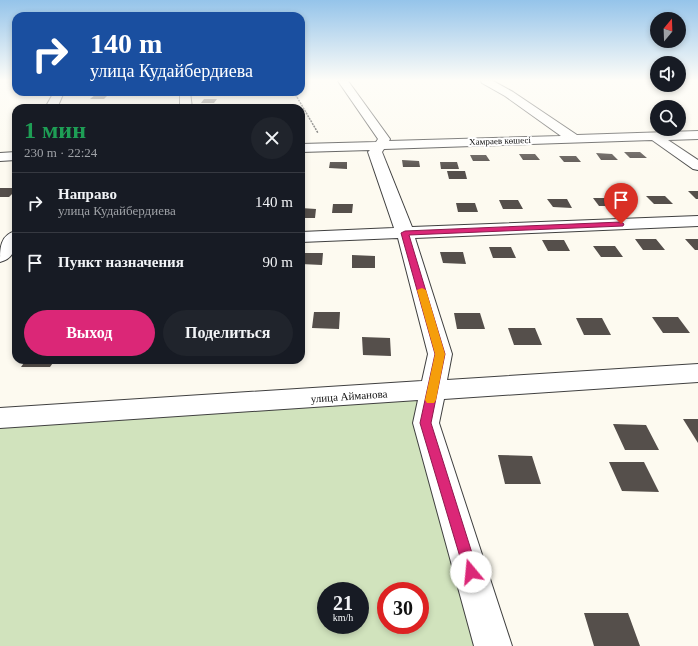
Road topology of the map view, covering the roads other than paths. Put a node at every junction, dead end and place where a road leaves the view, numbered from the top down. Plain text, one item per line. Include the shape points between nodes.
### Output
1 (364, 111) edge
2 (534, 111) edge
3 (698, 134) edge
4 (686, 135) edge
5 (654, 136) joint
6 (574, 139) junction
7 (380, 145) junction
8 (305, 148) edge
9 (12, 156) edge
10 (0, 157) edge
11 (698, 166) edge
12 (698, 221) edge
13 (405, 233) junction
14 (305, 237) edge
15 (698, 373) edge
16 (432, 391) junction
17 (0, 418) edge
18 (493, 646) edge

1 - 7 street via 384,139
2 - 6 street
3 - 4 street, Хамраев көшесі
5 - 6 street, Хамраев көшесі
5 - 11 street
6 - 7 street, Хамраев көшесі
7 - 8 street, Хамраев көшесі
7 - 13 street via 375,152
9 - 10 street
12 - 13 street
13 - 14 street
13 - 16 street via 440,354
15 - 16 street, улица Айманова
16 - 17 street, улица Айманова
16 - 18 street via 426,423

